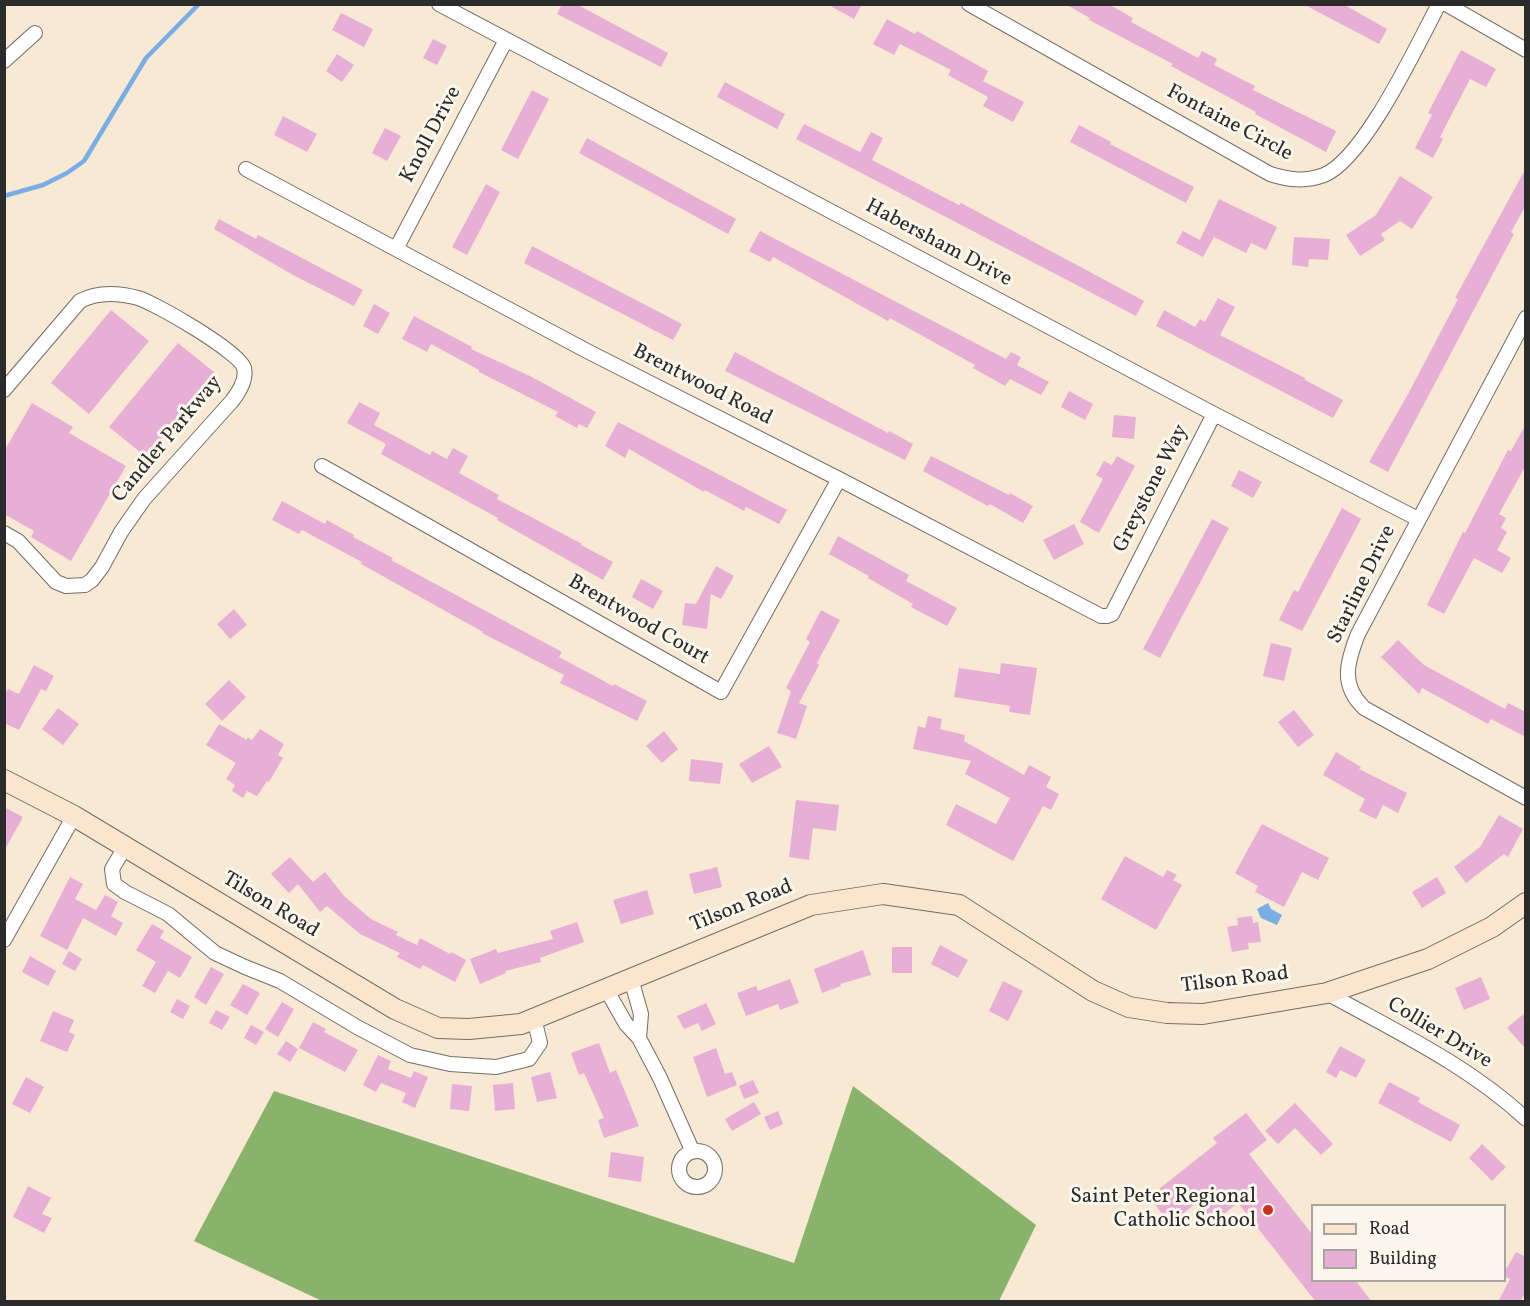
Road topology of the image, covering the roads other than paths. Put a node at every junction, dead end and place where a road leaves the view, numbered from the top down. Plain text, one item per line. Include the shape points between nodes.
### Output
1 (439, 4) edge
2 (969, 4) edge
3 (1439, 4) edge
4 (1446, 4) edge
5 (35, 33) dead end
6 (506, 40) junction
7 (1526, 50) edge
8 (4, 62) edge
9 (246, 169) dead end
10 (396, 249) junction
11 (1526, 318) edge
12 (4, 390) edge
13 (1214, 414) junction
14 (322, 465) dead end
15 (839, 479) junction
16 (1418, 519) junction
17 (4, 533) edge
18 (1128, 584) joint
19 (4, 780) edge
20 (1526, 798) edge
21 (74, 816) junction
22 (125, 847) junction
23 (1526, 903) edge
24 (4, 940) edge
25 (631, 979) junction
26 (606, 989) junction
27 (1327, 993) junction
28 (534, 1018) junction
29 (639, 1038) junction
30 (1526, 1119) edge
31 (692, 1150) dead end

1 - 6 street, Habersham Drive
2 - 3 street, Fontaine Circle via 1270,174 1305,180 1344,162 1357,147
4 - 7 street
5 - 8 street
6 - 10 street, Knoll Drive
6 - 13 street, Habersham Drive
9 - 10 street, Brentwood Road
10 - 15 street, Brentwood Road
11 - 16 street, Starline Drive
12 - 17 street, Candler Parkway via 75,307 96,294 139,298 198,330 231,352 244,368 244,379 232,401 144,499 102,567 85,585 56,582 18,541
13 - 16 street, Habersham Drive
13 - 18 street, Greystone Way
14 - 15 street, Brentwood Court via 720,692
15 - 18 street, Brentwood Road via 1093,613 1112,614
16 - 20 street, Starline Drive via 1354,644 1348,668 1352,692 1376,716
19 - 21 street, Tilson Road
21 - 22 street, Tilson Road
21 - 24 street
22 - 28 street, Tilson Road via 395,1009 438,1028 520,1024
22 - 28 street via 112,869 114,884 168,914 215,953 280,981 410,1055 450,1064 496,1066 529,1059 540,1043
23 - 27 street, Tilson Road via 1492,927 1428,959
25 - 26 street, Tilson Road
25 - 27 street, Tilson Road via 811,905 883,894 959,906 1093,991 1129,1007 1203,1014
25 - 29 street via 641,1014
26 - 28 street, Tilson Road
26 - 29 street
27 - 30 street, Collier Drive via 1465,1071
29 - 31 street

